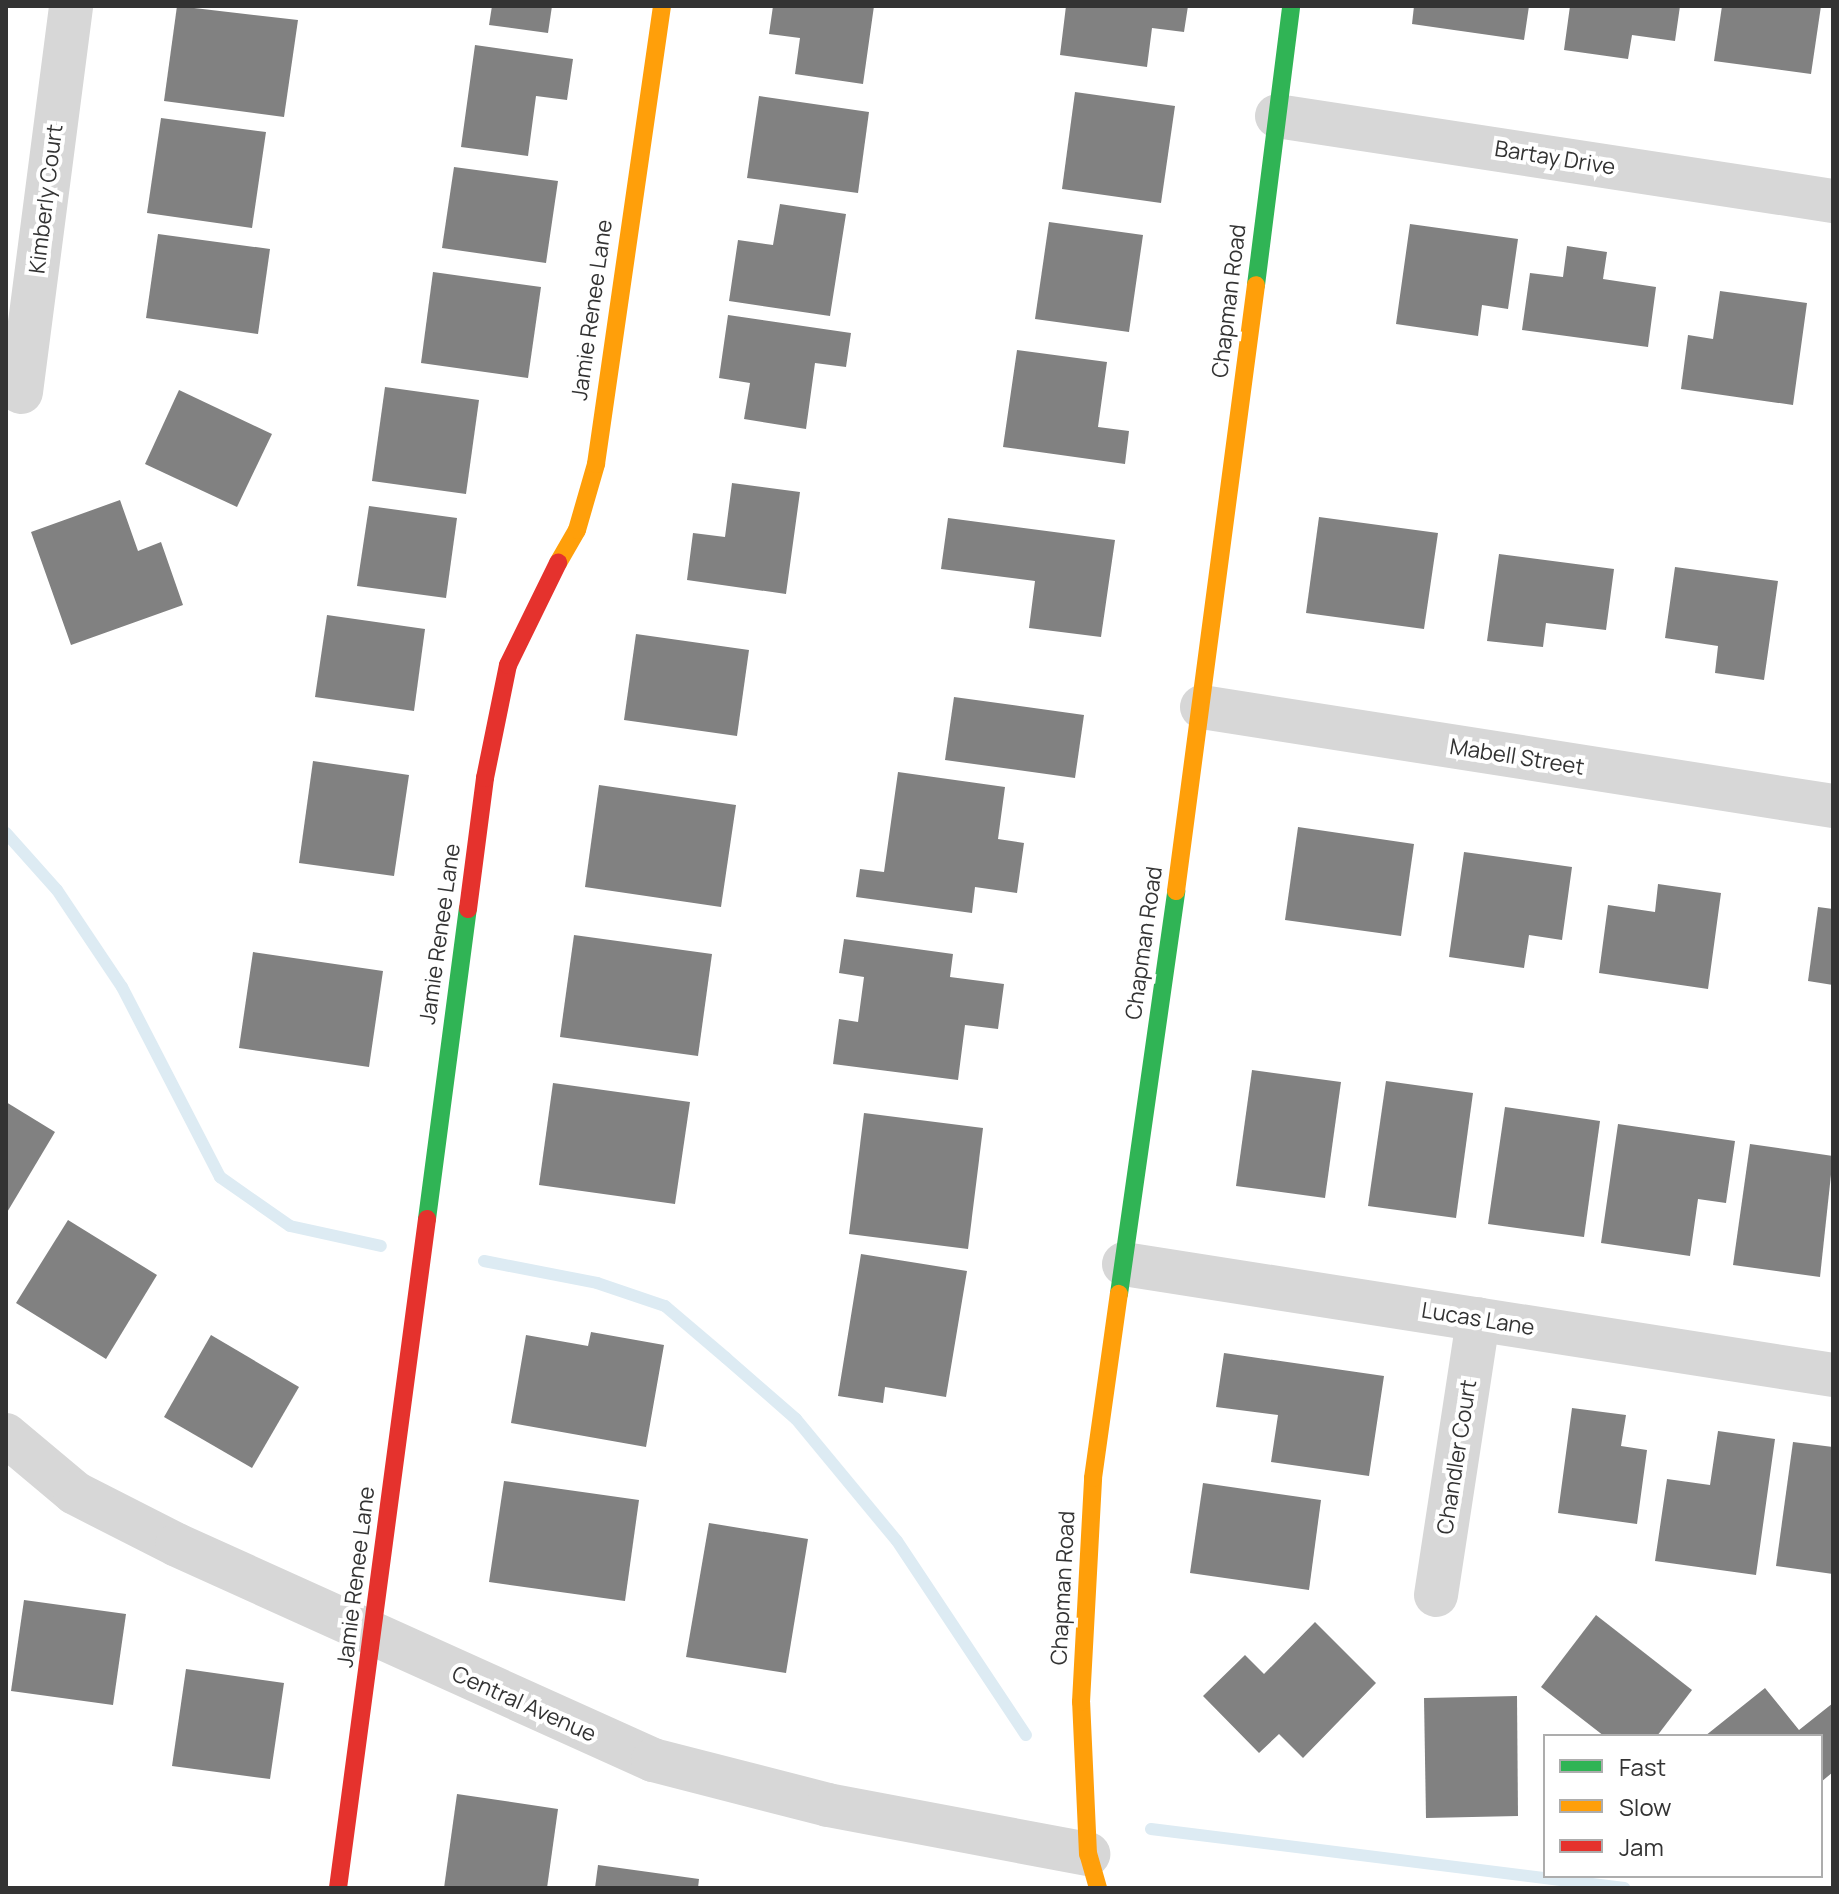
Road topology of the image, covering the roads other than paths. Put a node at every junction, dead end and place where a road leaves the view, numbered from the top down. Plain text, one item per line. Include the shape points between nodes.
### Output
1 (71, 6) edge
2 (662, 6) edge
3 (1291, 6) edge
4 (1277, 116) junction
5 (1833, 201) edge
6 (21, 392) dead end
7 (1202, 707) junction
8 (1833, 806) edge
9 (1124, 1264) junction
10 (1478, 1319) junction
11 (1833, 1375) edge
12 (6, 1435) edge
13 (1436, 1595) dead end
14 (373, 1637) junction
15 (1093, 1871) edge
16 (338, 1888) edge

1 - 6 street, Kimberly Court
2 - 14 street, Jamie Renee Lane via 596,464 577,530 526,620 508,665 485,778
3 - 4 street, Chapman Road
4 - 5 street, Bartay Drive
4 - 7 street, Chapman Road
7 - 8 street, Mabell Street
7 - 9 street, Chapman Road
9 - 10 street, Lucas Lane
9 - 15 street, Chapman Road via 1093,1478 1083,1643
10 - 11 street, Lucas Lane
10 - 13 street, Chandler Court
12 - 14 street, Central Avenue via 75,1493
14 - 15 street, Central Avenue via 653,1760
14 - 16 street, Jamie Renee Lane

